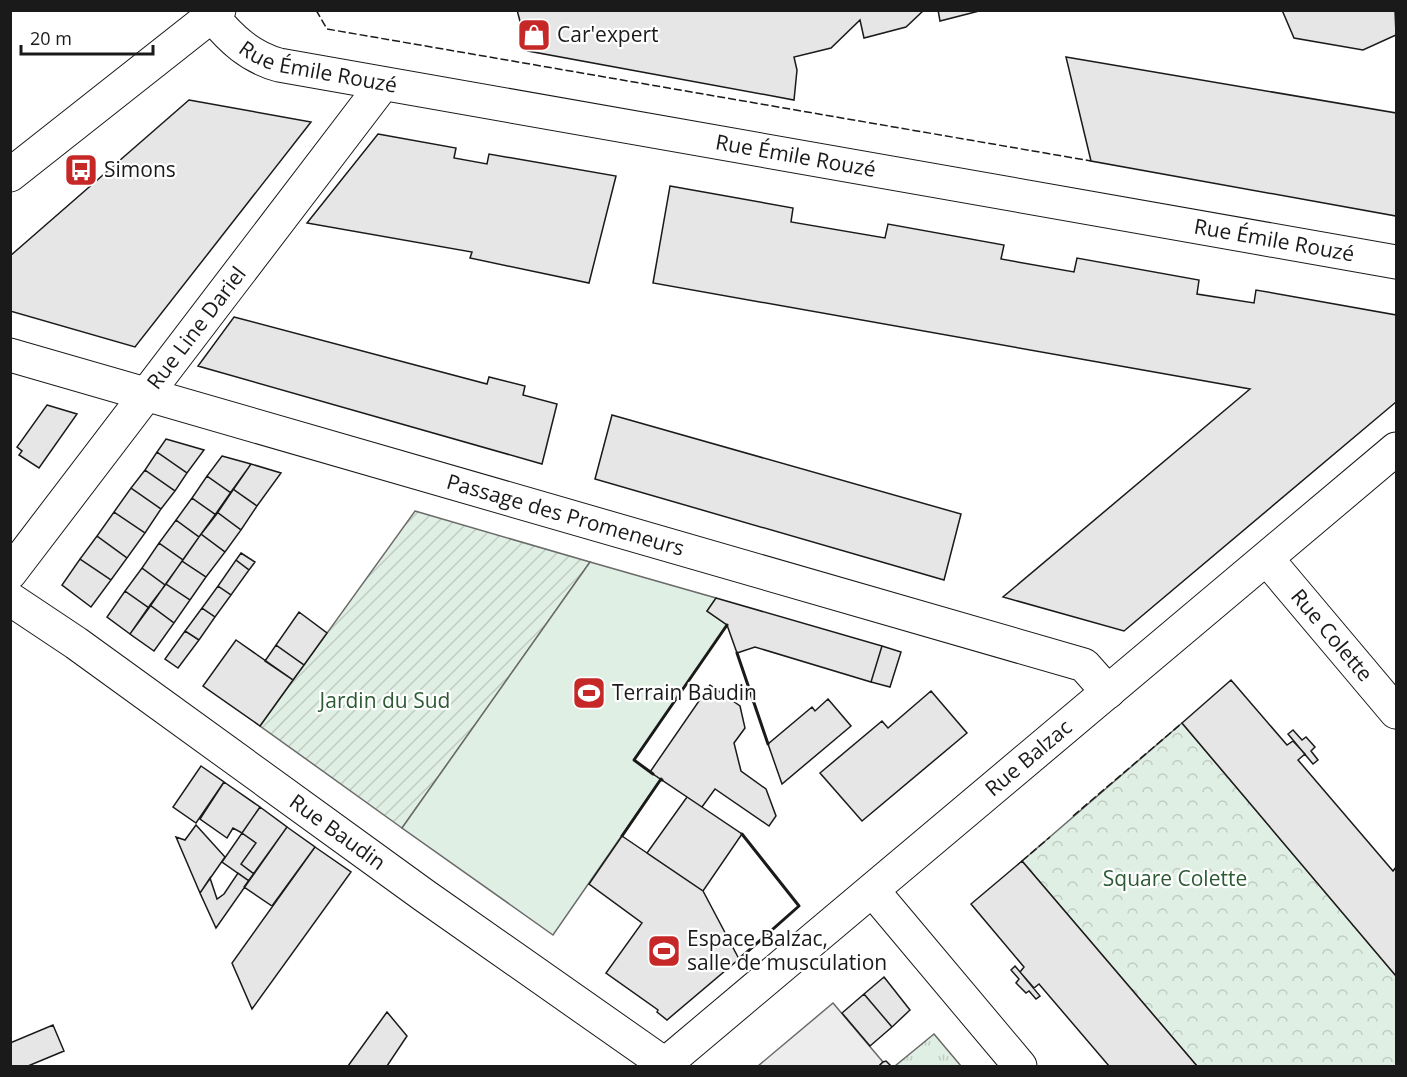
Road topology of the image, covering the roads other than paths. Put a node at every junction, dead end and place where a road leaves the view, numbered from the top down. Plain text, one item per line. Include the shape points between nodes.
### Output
1 (216, 13) edge
2 (383, 84) junction
3 (10, 175) edge
4 (1396, 262) edge
5 (10, 355) edge
6 (148, 394) junction
7 (1396, 449) edge
8 (1267, 559) junction
9 (10, 573) edge
10 (10, 599) edge
11 (1108, 692) junction
12 (1396, 712) edge
13 (873, 891) junction
14 (665, 1066) edge
15 (1020, 1066) edge

1 - 2 street, Rue Émile Rouzé via 237,43 258,58
1 - 3 street
2 - 4 street, Rue Émile Rouzé
2 - 6 street, Rue Line Dariel
5 - 6 street, Passage des Promeneurs
6 - 9 street, Rue Line Dariel
6 - 11 street, Passage des Promeneurs via 1084,665
7 - 8 street, Rue Balzac
8 - 11 street, Rue Balzac
8 - 12 street, Rue Colette
10 - 14 street, Rue Baudin
11 - 13 street, Rue Balzac
13 - 14 street, Rue Balzac
13 - 15 street

